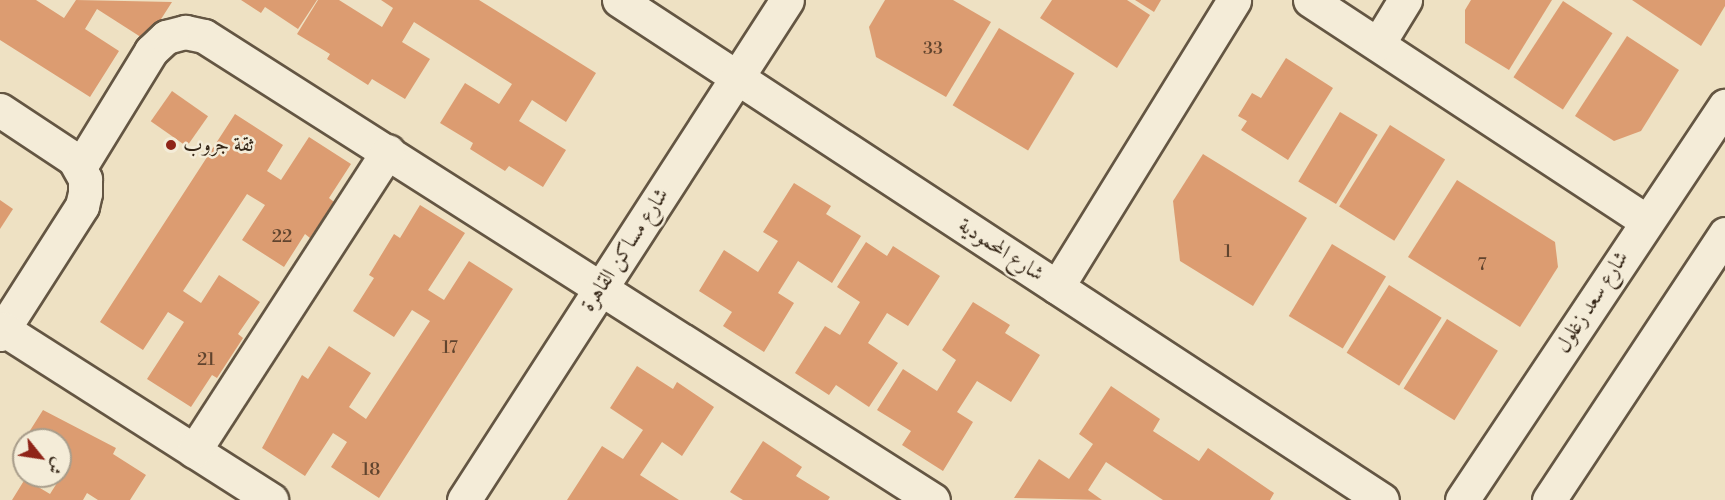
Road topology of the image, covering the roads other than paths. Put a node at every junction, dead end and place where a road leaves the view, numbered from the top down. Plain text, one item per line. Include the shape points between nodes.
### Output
1 (620, 0) edge
2 (787, 0) edge
3 (1234, 0) edge
4 (1310, 0) edge
5 (1405, 0) edge
6 (1377, 44) junction
7 (737, 77) junction
8 (1725, 106) edge
9 (0, 110) edge
10 (388, 151) junction
11 (80, 167) junction
12 (1646, 221) junction
13 (1725, 234) edge
14 (602, 286) junction
15 (1057, 287) junction
16 (2, 332) edge
17 (194, 451) junction
18 (272, 500) edge
19 (464, 500) edge
20 (933, 500) edge
21 (1382, 500) edge
22 (1462, 500) edge
23 (1549, 500) edge

1 - 7 street, شارع المحمودية
2 - 7 street, شارع مساكن القاهرة
3 - 15 street
4 - 6 street
5 - 6 street
6 - 12 street
7 - 14 street, شارع مساكن القاهرة
7 - 15 street, شارع المحمودية
8 - 12 street, شارع سعد زغلول
9 - 11 street via 66,153
10 - 11 street via 204,36 185,32 166,37 151,51
10 - 14 street
10 - 17 street
11 - 16 street via 85,179 82,206
12 - 22 street, شارع سعد زغلول
13 - 23 street
14 - 19 street, شارع مساكن القاهرة
14 - 20 street
15 - 21 street, شارع المحمودية
16 - 17 street
17 - 18 street

